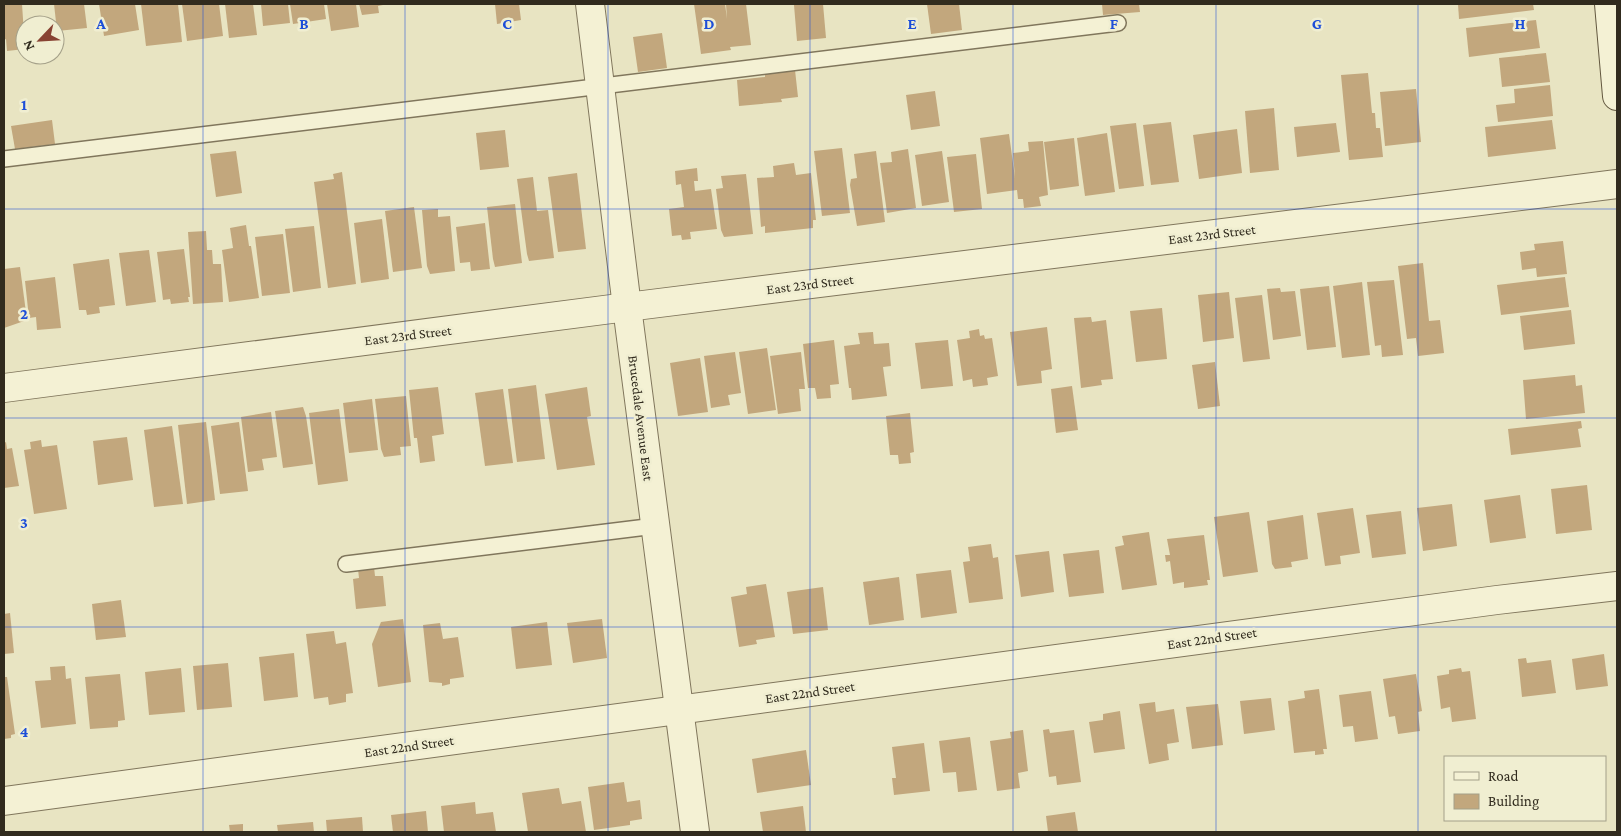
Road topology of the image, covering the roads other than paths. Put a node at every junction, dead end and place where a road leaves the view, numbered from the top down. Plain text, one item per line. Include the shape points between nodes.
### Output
1 (590, 4) edge
2 (1609, 4) edge
3 (1118, 23) dead end
4 (601, 85) junction
5 (1617, 96) edge
6 (4, 159) edge
7 (1617, 184) edge
8 (627, 307) junction
9 (4, 388) edge
10 (655, 526) junction
11 (346, 564) dead end
12 (1617, 586) edge
13 (679, 709) junction
14 (4, 801) edge
15 (695, 832) edge

1 - 4 street, Brucedale Avenue East
2 - 5 street
3 - 4 lane
4 - 6 lane
4 - 8 street, Brucedale Avenue East
7 - 8 street, East 23rd Street
8 - 9 street, East 23rd Street
8 - 10 street, Brucedale Avenue East
10 - 11 lane
10 - 13 street, Brucedale Avenue East
12 - 13 street, East 22nd Street
13 - 14 street, East 22nd Street
13 - 15 street, Brucedale Avenue East

